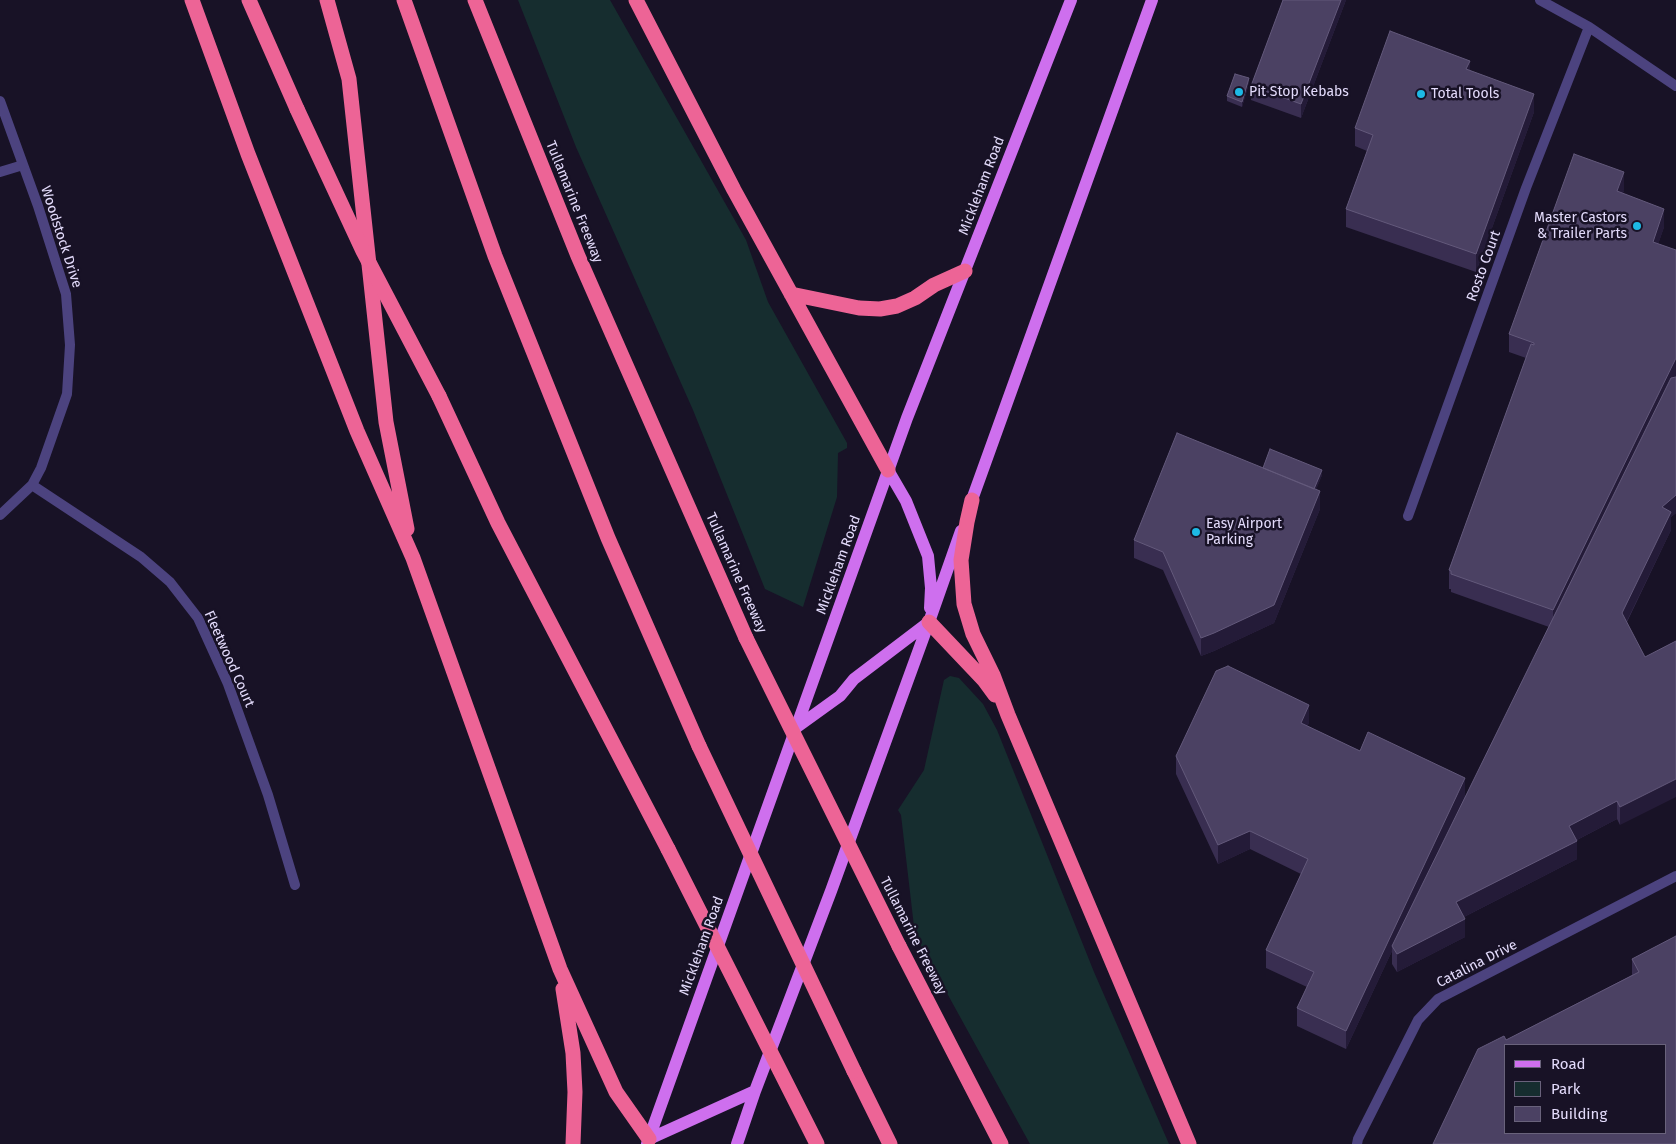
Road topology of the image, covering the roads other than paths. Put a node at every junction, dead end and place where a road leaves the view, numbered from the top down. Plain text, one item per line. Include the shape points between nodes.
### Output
1 (192, 0) edge
2 (249, 0) edge
3 (327, 0) edge
4 (404, 0) edge
5 (475, 0) edge
6 (636, 0) edge
7 (1071, 0) edge
8 (1152, 0) edge
9 (1540, 0) edge
10 (1589, 27) junction
11 (1676, 86) edge
12 (0, 101) edge
13 (23, 165) junction
14 (0, 172) edge
15 (965, 271) junction
16 (791, 294) junction
17 (888, 470) junction
18 (32, 485) junction
19 (972, 500) junction
20 (0, 515) edge
21 (1408, 516) dead end
22 (413, 558) junction
23 (930, 622) junction
24 (1008, 714) junction
25 (797, 727) junction
26 (1676, 876) edge
27 (295, 885) dead end
28 (560, 969) junction
29 (754, 1091) junction
30 (649, 1142) edge
31 (573, 1144) edge
32 (737, 1144) edge
33 (817, 1144) edge
34 (890, 1144) edge
35 (1000, 1144) edge
36 (1189, 1144) edge
37 (1357, 1144) edge

1 - 22 highway via 248,154 357,431
2 - 33 highway, bridge via 363,250 439,396 498,523
3 - 22 highway via 349,80 386,422
4 - 34 highway, bridge via 495,256 608,538 699,746
5 - 35 highway, Tullamarine Freeway, bridge via 578,256 746,638
6 - 16 highway
7 - 15 main road, Mickleham Road
8 - 19 main road
9 - 10 street
10 - 11 street
10 - 21 street, Rosto Court via 1526,188
12 - 13 street, Woodstock Drive
13 - 14 street
13 - 18 street, Woodstock Drive via 66,294 70,345 67,394
15 - 16 highway via 915,298 880,309 859,308
15 - 17 main road, Mickleham Road
16 - 17 highway
17 - 23 main road via 906,501 928,556
17 - 25 main road, Mickleham Road
18 - 20 street, Woodstock Drive
18 - 27 street, Fleetwood Court via 141,557 170,582 198,618 228,684 268,795
19 - 23 main road
19 - 24 highway via 961,560 964,604 973,634 994,675
22 - 28 highway
23 - 24 highway via 984,680
23 - 25 main road
23 - 29 main road
24 - 36 highway
25 - 30 main road, Mickleham Road
26 - 37 street, Catalina Drive via 1438,999 1418,1020
28 - 30 highway via 616,1092
28 - 31 highway via 573,1053
29 - 30 main road
29 - 32 main road

